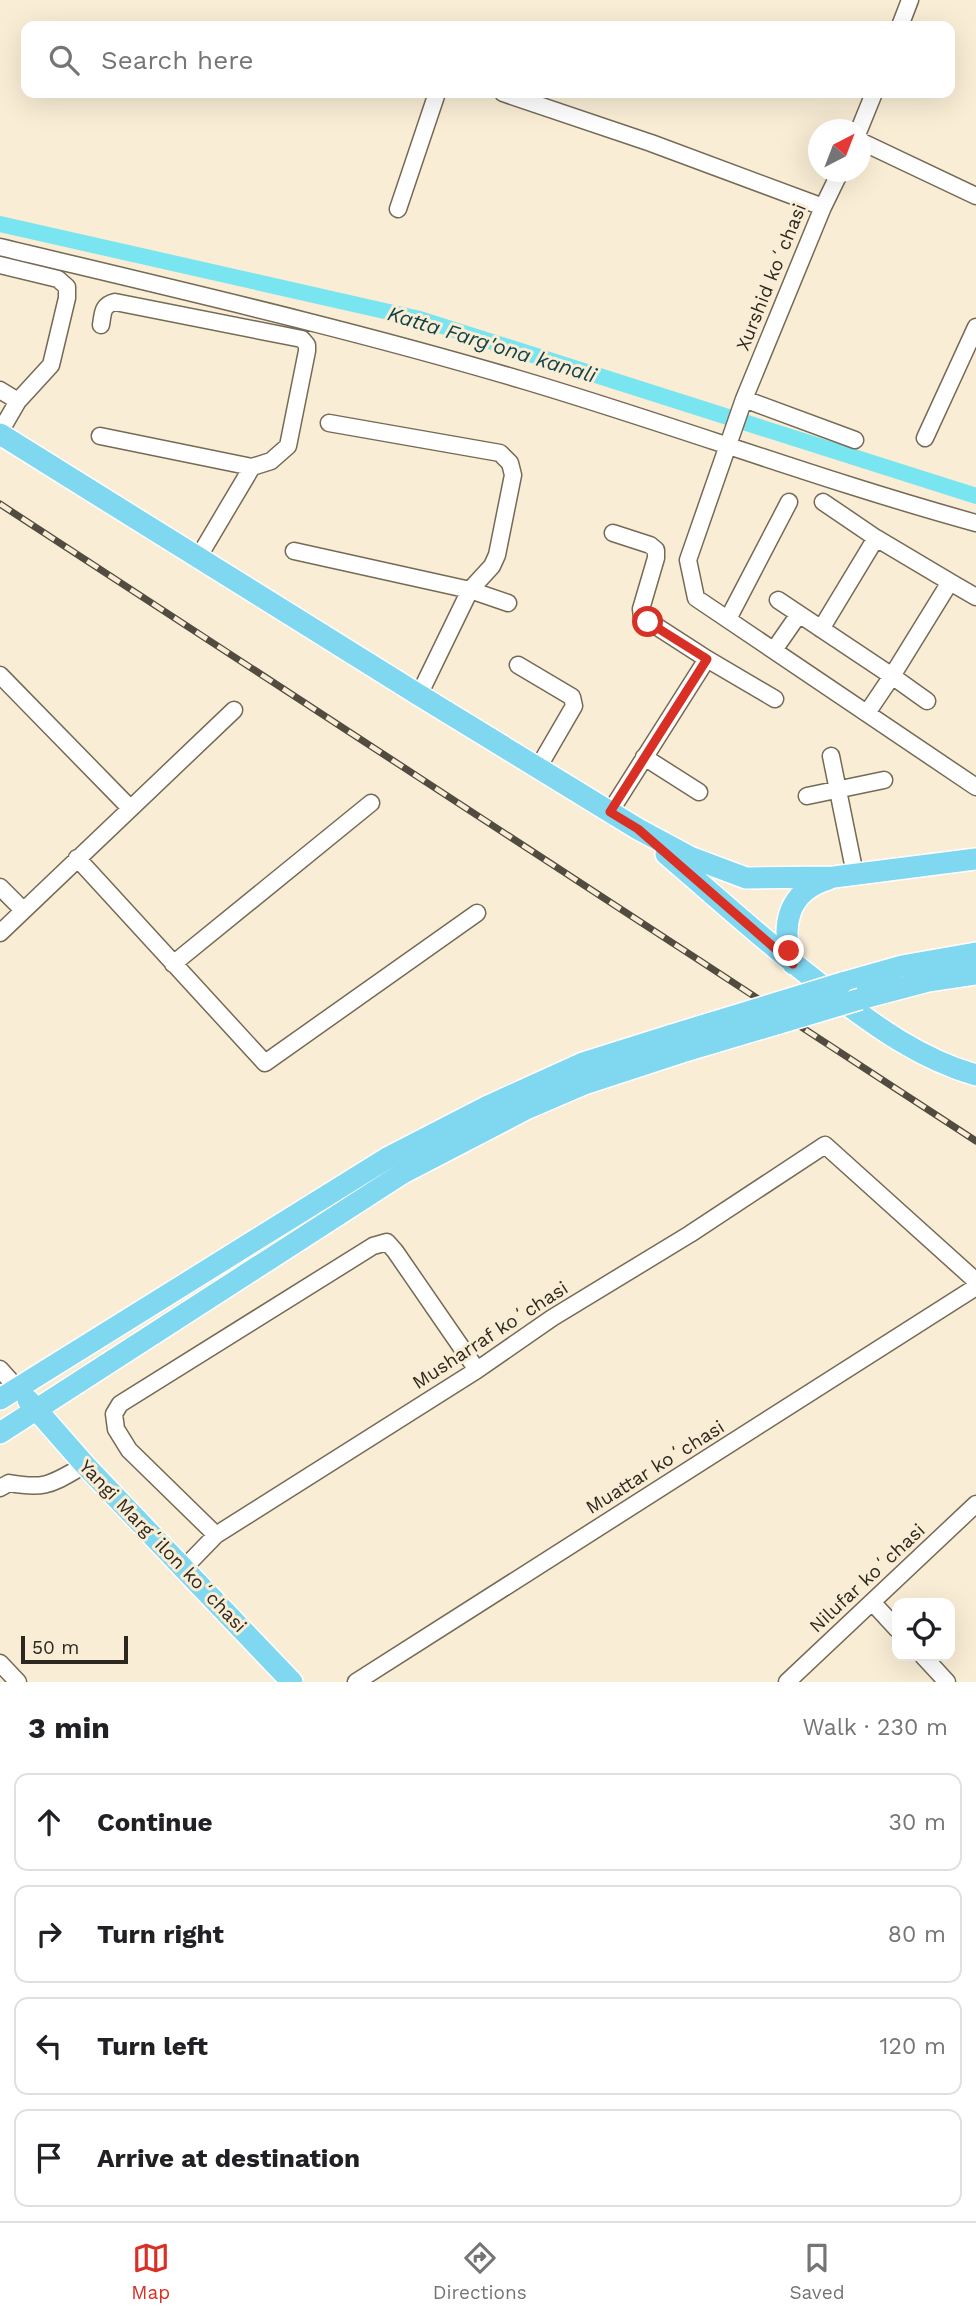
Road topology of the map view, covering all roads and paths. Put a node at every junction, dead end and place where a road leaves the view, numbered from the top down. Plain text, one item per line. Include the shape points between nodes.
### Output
1 (910, 0) edge
2 (902, 21) edge
3 (435, 98) edge
4 (518, 98) edge
5 (872, 98) edge
6 (863, 119) edge
7 (871, 146) edge
8 (835, 182) edge
9 (976, 196) edge
10 (823, 207) junction
11 (398, 209) dead end
12 (0, 247) edge
13 (0, 265) edge
14 (101, 325) dead end
15 (976, 327) edge
16 (0, 390) edge
17 (744, 399) junction
18 (18, 401) junction
19 (329, 423) dead end
20 (0, 433) edge
21 (100, 436) dead end
22 (925, 439) dead end
23 (855, 440) dead end
24 (728, 445) junction
25 (252, 467) junction
26 (789, 502) dead end
27 (823, 502) dead end
28 (976, 523) edge
29 (612, 533) dead end
30 (876, 538) junction
31 (295, 551) dead end
32 (198, 558) junction
33 (950, 582) junction
34 (470, 590) junction
35 (976, 597) edge
36 (778, 600) dead end
37 (508, 603) dead end
38 (799, 614) junction
39 (728, 619) junction
40 (821, 629) junction
41 (774, 650) junction
42 (707, 659) junction
43 (518, 665) dead end
44 (0, 675) edge
45 (892, 676) junction
46 (419, 695) junction
47 (775, 699) dead end
48 (927, 701) dead end
49 (234, 710) dead end
50 (867, 713) junction
51 (831, 756) dead end
52 (644, 757) junction
53 (538, 768) junction
54 (884, 780) dead end
55 (976, 787) edge
56 (838, 790) junction
57 (699, 792) dead end
58 (807, 796) dead end
59 (371, 803) dead end
60 (130, 808) junction
61 (610, 812) junction
62 (638, 829) junction
63 (77, 858) junction
64 (976, 859) edge
65 (845, 876) junction
66 (0, 887) edge
67 (23, 910) junction
68 (477, 913) dead end
69 (0, 933) edge
70 (976, 953) edge
71 (173, 964) junction
72 (793, 964) junction
73 (976, 974) edge
74 (677, 1043) junction
75 (976, 1075) edge
76 (976, 1281) edge
77 (976, 1287) edge
78 (0, 1370) edge
79 (478, 1370) junction
80 (8, 1393) edge
81 (36, 1408) junction
82 (0, 1433) edge
83 (85, 1465) junction
84 (0, 1488) edge
85 (976, 1504) edge
86 (216, 1535) junction
87 (184, 1568) junction
88 (873, 1603) junction
89 (892, 1624) edge
90 (928, 1661) edge
91 (0, 1663) edge
92 (18, 1682) edge
93 (292, 1682) edge
94 (356, 1682) edge
95 (787, 1682) edge
96 (947, 1682) edge

1 - 2 street
3 - 11 street
4 - 10 street
5 - 6 street
7 - 9 street
8 - 10 street, Xurshid koʻchasi
10 - 17 street, Xurshid koʻchasi
12 - 24 street via 325,324
13 - 18 street via 58,279 66,287 51,365
14 - 25 street via 104,308 115,302 302,339 307,351 288,446 271,461
15 - 22 street
16 - 18 street
17 - 23 street
17 - 24 street, Xurshid koʻchasi
18 - 20 street
19 - 34 street via 500,453 510,463 513,475 497,555
20 - 32 main road
21 - 25 street
24 - 28 street
24 - 39 street, Xurshid koʻchasi via 688,560 696,598
25 - 32 street
26 - 39 street
27 - 30 street
29 - 42 street via 656,550 642,617
30 - 33 street
30 - 40 street
31 - 34 street
32 - 46 main road
33 - 35 street
33 - 45 street
34 - 37 street
34 - 46 street
36 - 38 street
38 - 40 street
38 - 41 street
39 - 41 street, Xurshid koʻchasi
40 - 45 street
41 - 50 street, Xurshid koʻchasi
42 - 47 street
42 - 52 street
43 - 53 street via 575,702
44 - 60 street
45 - 48 street
45 - 50 street
46 - 53 main road
49 - 60 street
50 - 55 street, Xurshid koʻchasi
51 - 56 street
52 - 57 street
52 - 61 street
53 - 61 main road
54 - 56 street
56 - 58 street
56 - 65 street
59 - 71 street
60 - 63 street
61 - 62 main road
62 - 65 main road via 690,857 746,878
62 - 72 main road
63 - 67 street
63 - 71 street
64 - 65 main road
65 - 72 main road via 809,887 791,908 787,937
66 - 67 street
67 - 69 street
68 - 71 street via 265,1063
70 - 74 main road, bridge via 842,983
72 - 75 main road via 908,1046
73 - 74 main road, bridge via 928,981
74 - 80 main road via 583,1063 389,1157
74 - 81 main road via 528,1108 403,1173
76 - 79 street, Musharraf koʻchasi via 825,1145
77 - 94 street, Muattar koʻchasi
78 - 80 street
79 - 86 street, Musharraf koʻchasi
79 - 86 street via 387,1242 373,1246 120,1404 114,1414 116,1429 129,1450
80 - 81 main road, Yangi Margʻilon koʻchasi
81 - 82 main road
81 - 83 main road, Yangi Margʻilon koʻchasi
83 - 84 street via 46,1486 9,1483
83 - 87 main road, Yangi Margʻilon koʻchasi
85 - 88 street, Nilufar koʻchasi
86 - 87 street, Musharraf koʻchasi
87 - 93 main road, Yangi Margʻilon koʻchasi
88 - 89 street
88 - 95 street, Nilufar koʻchasi
90 - 96 street
91 - 92 street

